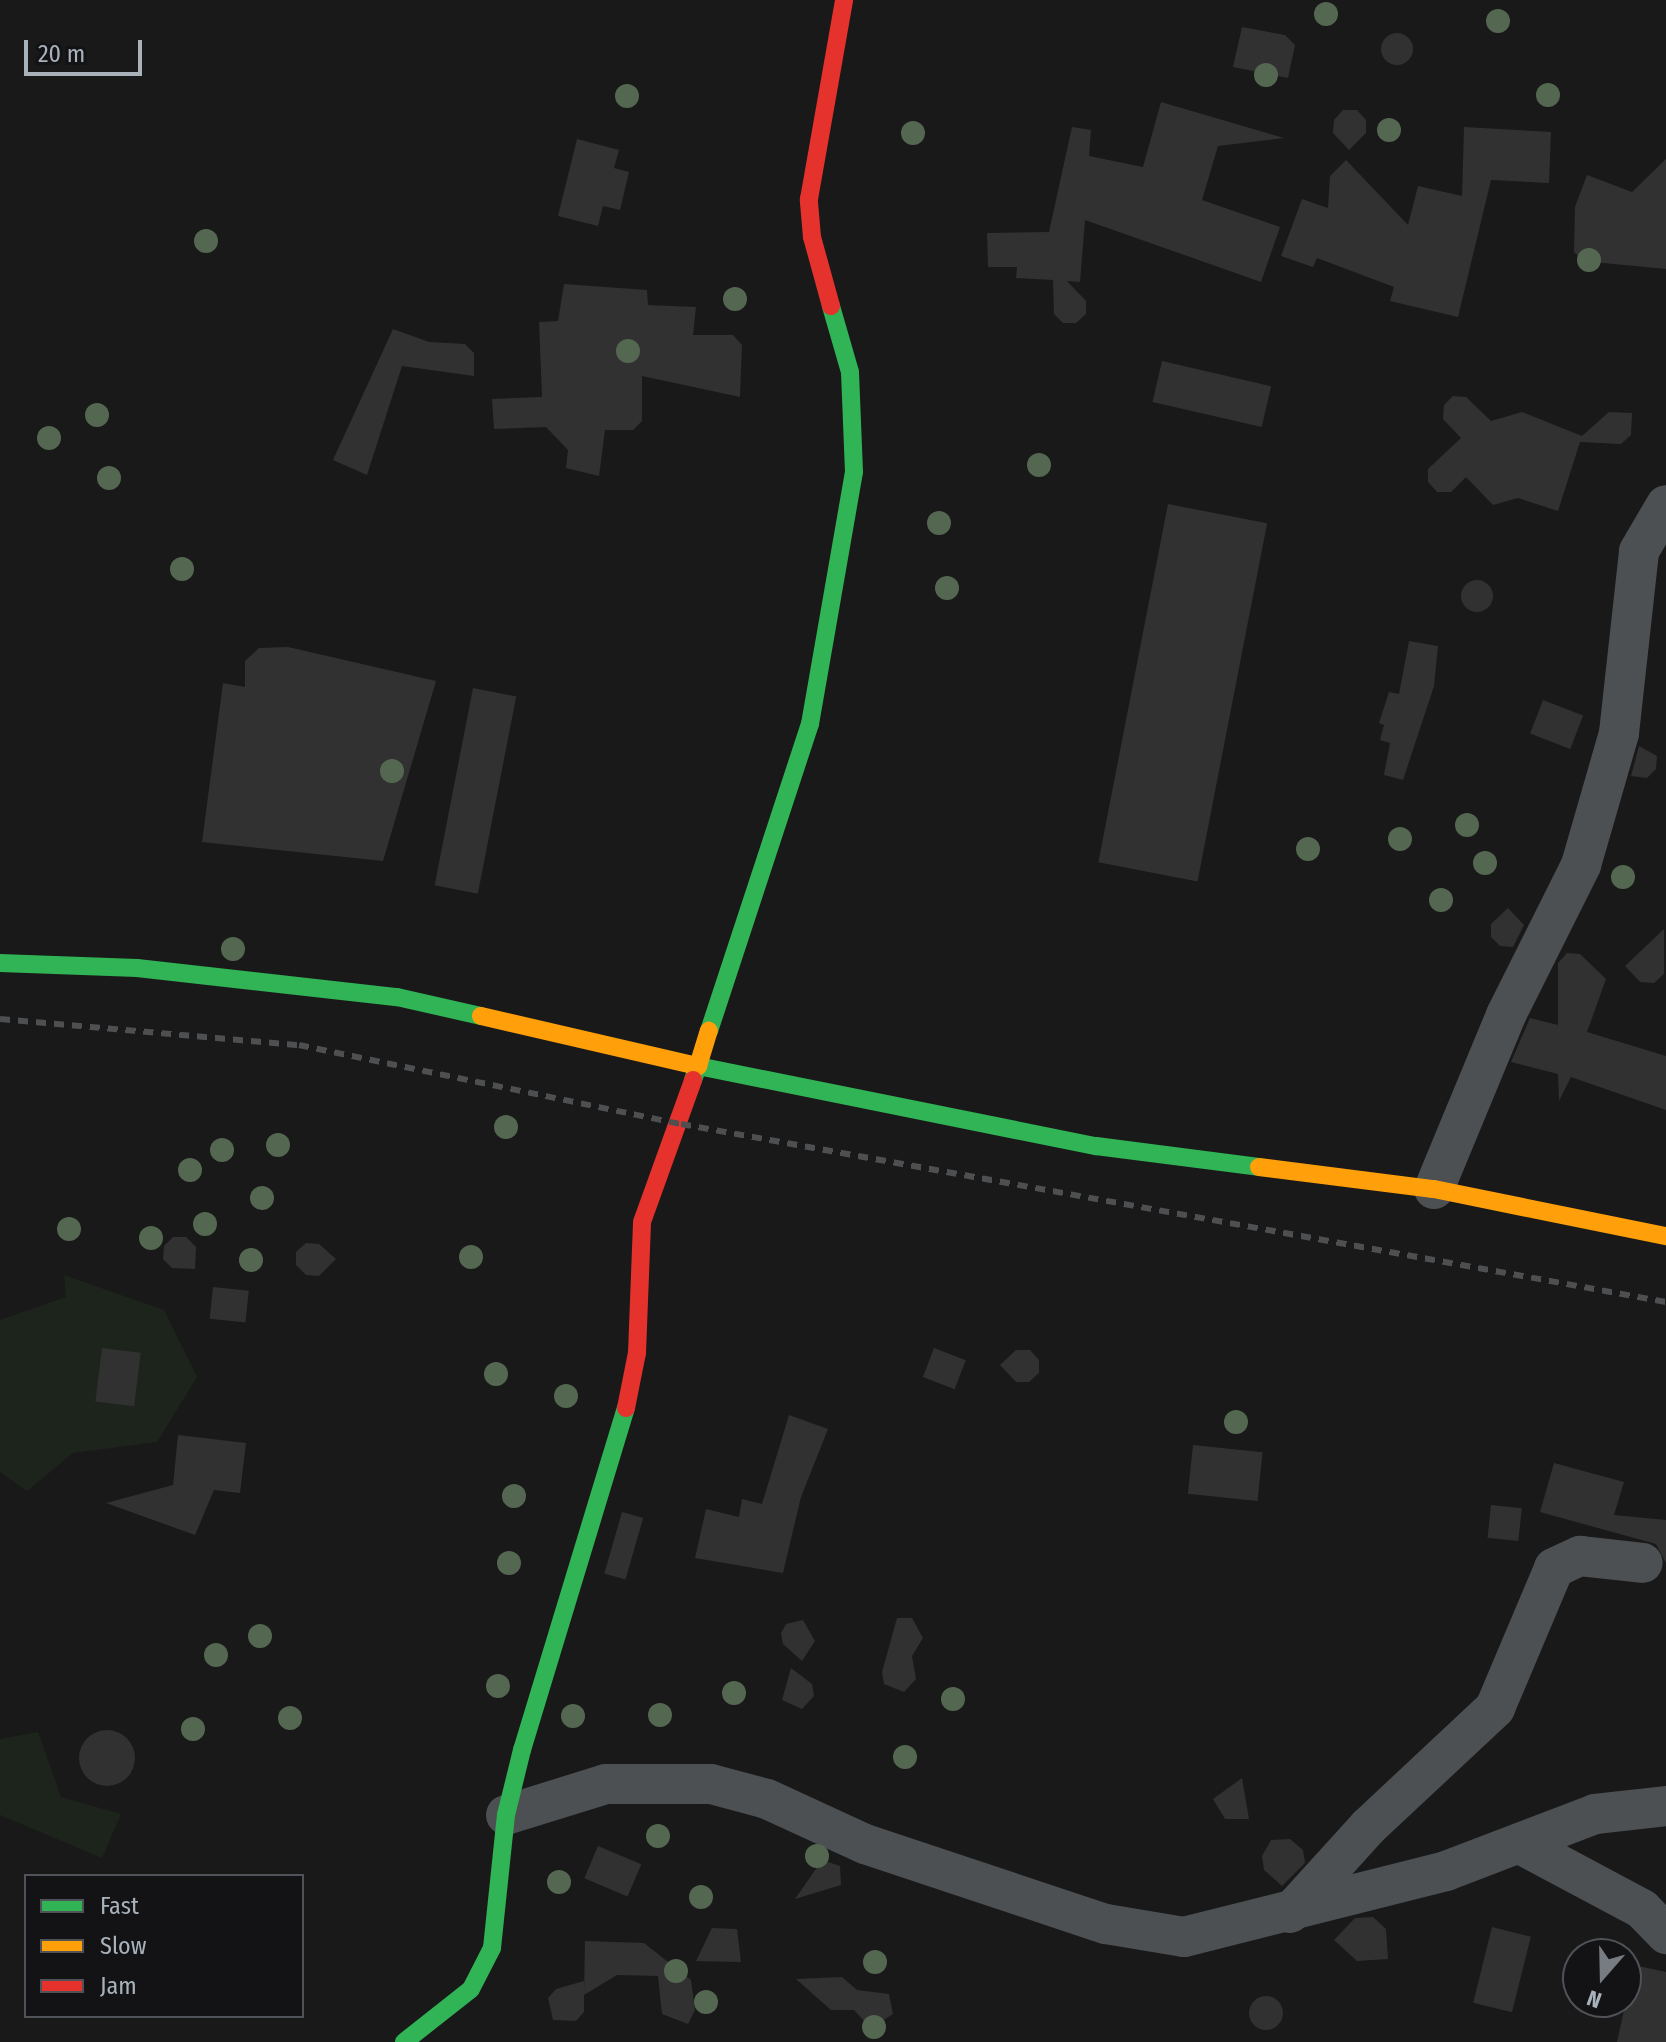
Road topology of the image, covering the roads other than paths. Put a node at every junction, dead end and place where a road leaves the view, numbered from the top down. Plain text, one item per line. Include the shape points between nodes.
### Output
1 (844, 0) edge
2 (1666, 505) edge
3 (0, 963) edge
4 (698, 1066) junction
5 (1434, 1189) junction
6 (1666, 1236) edge
7 (1643, 1563) dead end
8 (1666, 1806) edge
9 (506, 1815) junction
10 (1524, 1846) junction
11 (1290, 1913) junction
12 (1666, 1934) edge
13 (404, 2042) edge

1 - 4 street via 809,199 812,237 850,372 854,472 810,724
2 - 5 street via 1639,551 1619,733 1581,865 1506,1015
3 - 4 street via 168,970 397,997
4 - 5 street via 1096,1146
4 - 9 street via 642,1222 637,1353 609,1486 539,1687
5 - 6 street
7 - 11 street via 1580,1556 1554,1568 1495,1708 1368,1827
8 - 10 street via 1595,1814
9 - 11 street via 606,1784 711,1784 767,1799 865,1844 1148,1934 1213,1933
9 - 13 street via 498,1920 484,1968 456,2004
10 - 11 street
10 - 12 street via 1642,1909

